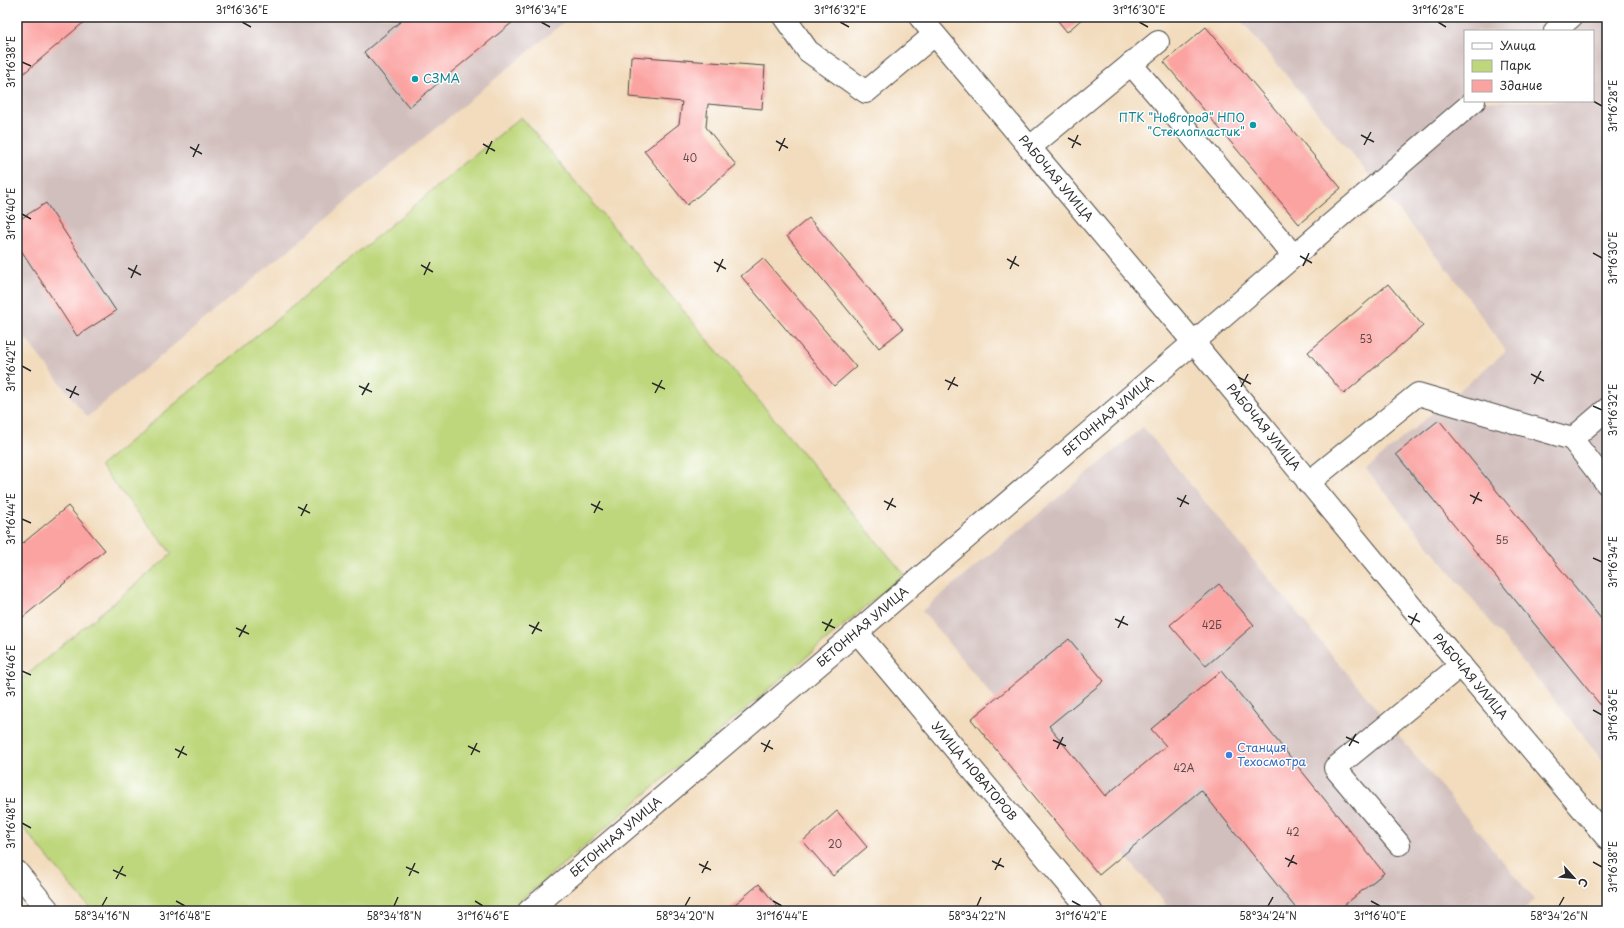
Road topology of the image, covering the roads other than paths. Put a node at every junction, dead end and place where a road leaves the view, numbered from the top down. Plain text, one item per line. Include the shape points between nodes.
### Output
1 (784, 17) edge
2 (920, 17) edge
3 (1571, 17) edge
4 (1556, 30) edge
5 (934, 35) junction
6 (1158, 42) dead end
7 (1131, 64) junction
8 (1473, 102) edge
9 (1029, 148) junction
10 (1294, 256) junction
11 (1194, 343) junction
12 (1607, 409) edge
13 (1572, 439) junction
14 (1308, 482) junction
15 (1607, 484) edge
16 (857, 632) junction
17 (1461, 665) junction
18 (1607, 838) edge
19 (1399, 844) dead end
20 (17, 872) edge
21 (49, 911) edge
22 (529, 911) edge
23 (1091, 911) edge

1 - 5 street via 808,51 866,92
2 - 5 street, РАБОЧАЯ УЛИЦА
3 - 4 street
5 - 9 street, РАБОЧАЯ УЛИЦА
6 - 7 street
7 - 9 street
7 - 10 street
8 - 10 street, БЕТОННАЯ УЛИЦА
9 - 11 street, РАБОЧАЯ УЛИЦА
10 - 11 street, БЕТОННАЯ УЛИЦА
11 - 14 street, РАБОЧАЯ УЛИЦА
11 - 16 street, БЕТОННАЯ УЛИЦА
12 - 13 street
13 - 14 street via 1418,394
13 - 15 street
14 - 17 street, РАБОЧАЯ УЛИЦА
16 - 22 street, БЕТОННАЯ УЛИЦА
16 - 23 street, УЛИЦА НОВАТОРОВ
17 - 18 street, РАБОЧАЯ УЛИЦА
17 - 19 street via 1335,768
20 - 21 street

